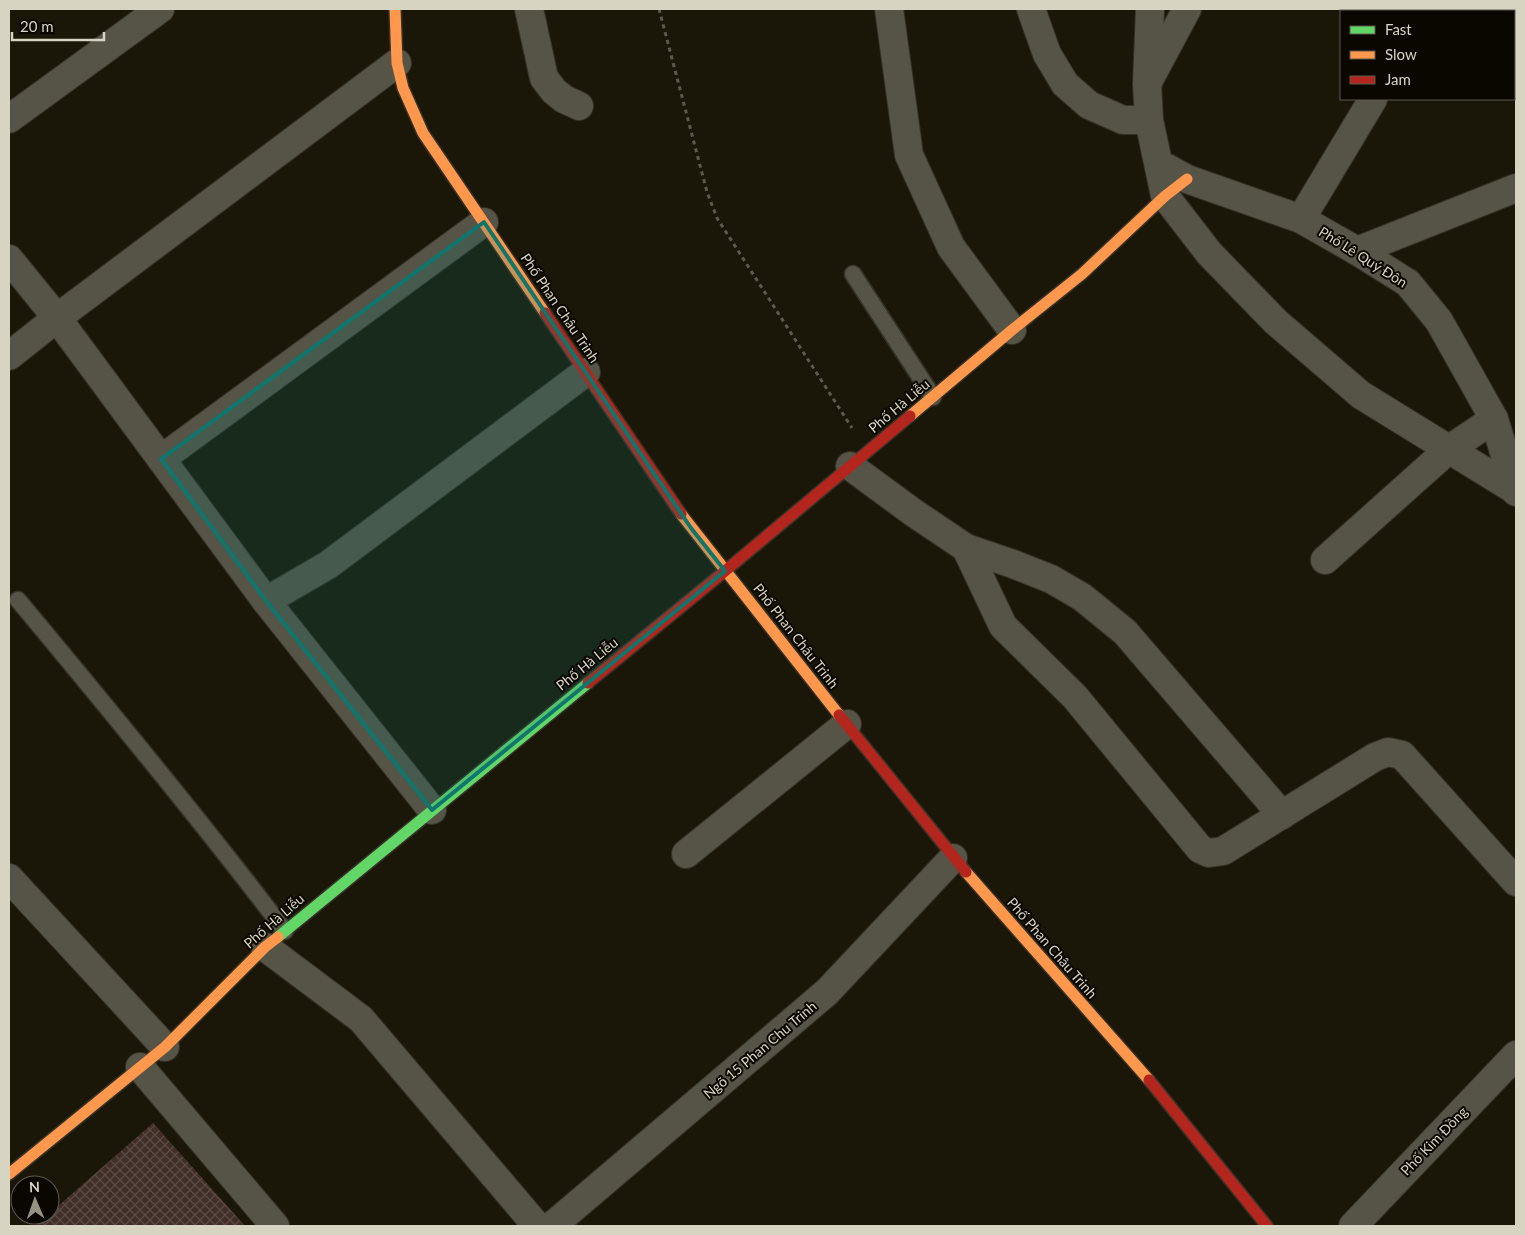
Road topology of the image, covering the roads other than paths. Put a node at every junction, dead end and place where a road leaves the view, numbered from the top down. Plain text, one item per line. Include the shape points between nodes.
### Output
1 (160, 9) edge
2 (395, 9) edge
3 (529, 9) edge
4 (889, 9) edge
5 (1031, 9) edge
6 (1150, 9) edge
7 (1187, 9) edge
8 (397, 63) junction
9 (1147, 84) junction
10 (1372, 100) edge
11 (579, 106) dead end
12 (9, 119) edge
13 (1150, 120) junction
14 (1159, 164) junction
15 (1187, 179) junction
16 (1516, 188) edge
17 (1166, 196) junction
18 (1302, 219) junction
19 (484, 222) junction
20 (1357, 251) junction
21 (9, 259) edge
22 (853, 274) dead end
23 (57, 318) junction
24 (1012, 330) junction
25 (9, 356) edge
26 (586, 372) junction
27 (933, 397) junction
28 (1494, 419) junction
29 (1448, 450) junction
30 (161, 459) junction
31 (859, 459) junction
32 (1516, 491) edge
33 (966, 548) junction
34 (1325, 560) dead end
35 (725, 571) junction
36 (18, 600) dead end
37 (266, 601) junction
38 (847, 724) junction
39 (432, 810) junction
40 (1282, 815) junction
41 (686, 854) dead end
42 (953, 858) junction
43 (9, 878) edge
44 (1516, 882) edge
45 (275, 939) junction
46 (165, 1047) junction
47 (1516, 1055) edge
48 (140, 1067) junction
49 (9, 1174) edge
50 (275, 1226) edge
51 (537, 1226) edge
52 (552, 1226) edge
53 (1267, 1226) edge
54 (1353, 1226) edge

1 - 12 street
2 - 8 street, Phố Phan Châu Trinh
3 - 11 street via 544,78 554,91
4 - 24 street via 908,155 951,247
5 - 13 street via 1047,54 1065,84 1089,105 1123,120
6 - 9 street, Phố Lê Quý Đôn
7 - 9 street
8 - 19 street, Phố Phan Châu Trinh via 403,88 423,133
8 - 23 street
9 - 13 street, Phố Lê Quý Đôn
10 - 18 street
13 - 14 street, Phố Lê Quý Đôn
14 - 15 street, Phố Lê Quý Đôn
14 - 17 street, Phố Lê Quý Đôn
15 - 17 street, Phố Hà Liễu
15 - 18 street, Phố Lê Quý Đôn
16 - 20 street
17 - 24 street, Phố Hà Liễu via 1082,274
17 - 29 street, Phố Lê Quý Đôn via 1208,253 1275,321 1361,396
18 - 20 street, Phố Lê Quý Đôn
19 - 26 street, Phố Phan Châu Trinh
19 - 30 street
20 - 28 street, Phố Lê Quý Đôn via 1408,283 1439,321
21 - 23 street
22 - 27 lane
23 - 25 street
23 - 30 street
24 - 27 street, Phố Hà Liễu
26 - 35 street, Phố Phan Châu Trinh via 691,528
26 - 37 street via 328,565
27 - 31 street, Phố Hà Liễu
28 - 29 street
28 - 32 street, Phố Lê Quý Đôn
29 - 32 street, Phố Lê Quý Đôn
29 - 34 street
30 - 37 street
31 - 33 street via 914,513
31 - 35 street, Phố Hà Liễu
33 - 40 street via 1051,579 1082,597 1125,632
33 - 40 street via 1003,626 1075,697 1200,849 1210,853 1223,851
35 - 38 street, Phố Phan Châu Trinh
35 - 39 street, Phố Hà Liễu
36 - 45 lane via 208,831
37 - 39 street
38 - 41 street
38 - 42 street, Phố Phan Châu Trinh
39 - 45 street, Phố Hà Liễu
40 - 44 street via 1375,757 1388,752 1402,755
42 - 52 street, Ngõ 15 Phan Chu Trinh via 828,992
42 - 53 street, Phố Phan Châu Trinh via 1158,1091
43 - 46 street
45 - 46 street, Phố Hà Liễu
45 - 51 street via 361,1018
46 - 48 street, Phố Hà Liễu
47 - 54 street, Phố Kim Đồng
48 - 49 street, Phố Hà Liễu
48 - 50 street

